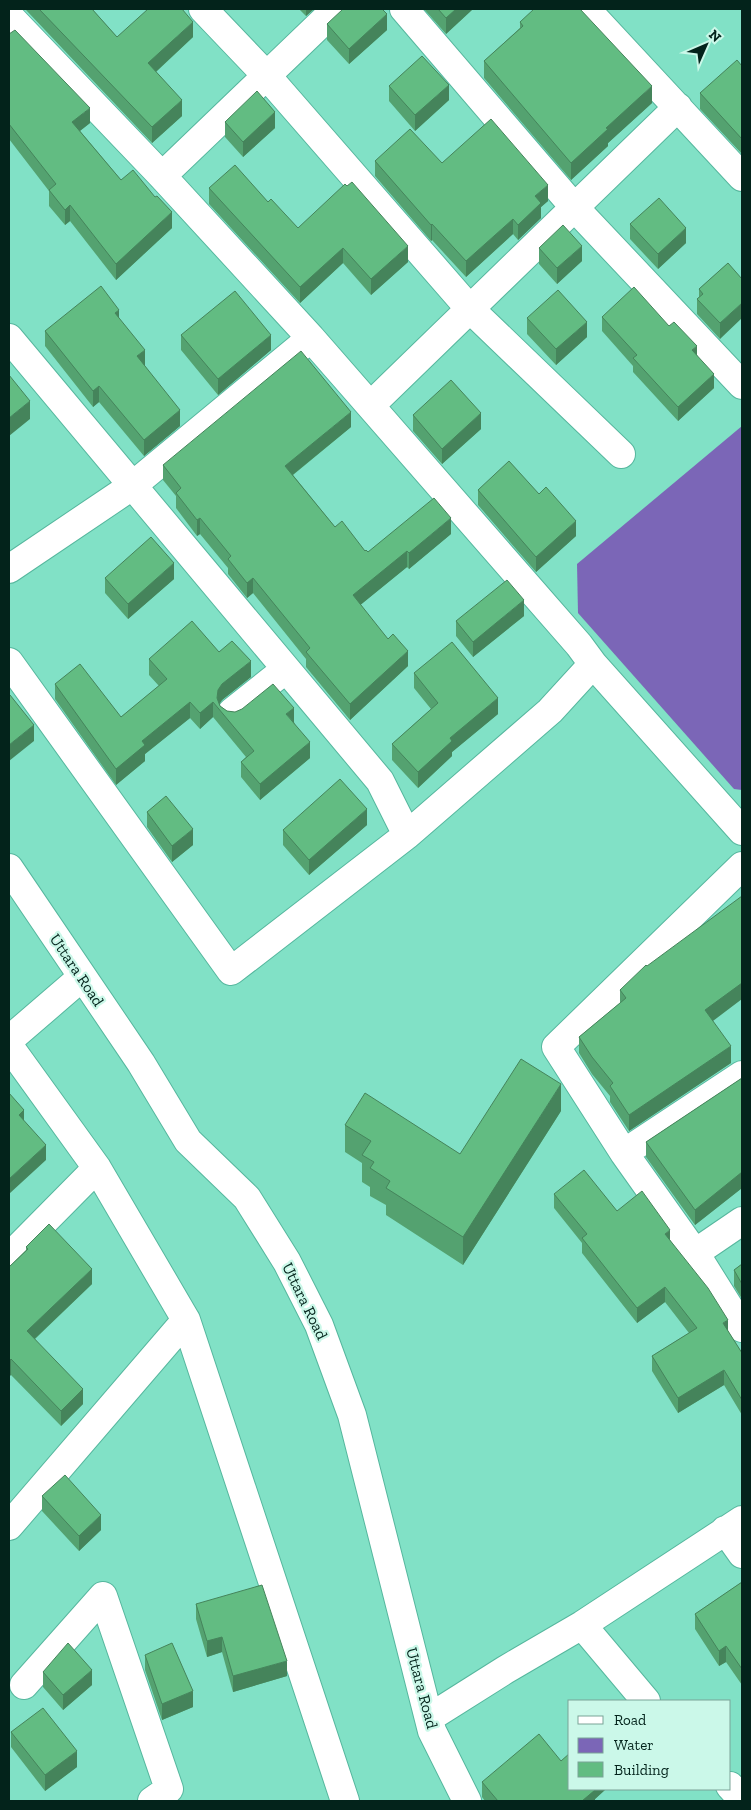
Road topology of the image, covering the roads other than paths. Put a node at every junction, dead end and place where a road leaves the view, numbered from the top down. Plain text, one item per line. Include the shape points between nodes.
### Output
1 (202, 9) edge
2 (336, 9) edge
3 (404, 9) edge
4 (586, 9) edge
5 (9, 16) edge
6 (266, 75) junction
7 (678, 107) junction
8 (162, 176) junction
9 (742, 177) edge
10 (574, 207) junction
11 (469, 308) junction
12 (9, 338) edge
13 (311, 338) junction
14 (742, 385) edge
15 (371, 405) junction
16 (621, 454) dead end
17 (132, 486) junction
18 (9, 570) edge
19 (9, 662) edge
20 (593, 664) junction
21 (286, 669) junction
22 (232, 712) edge
23 (742, 831) edge
24 (408, 835) junction
25 (742, 866) edge
26 (9, 868) edge
27 (82, 977) junction
28 (9, 1040) edge
29 (9, 1046) edge
30 (742, 1074) edge
31 (624, 1153) junction
32 (97, 1168) junction
33 (742, 1221) edge
34 (696, 1253) junction
35 (9, 1257) edge
36 (186, 1320) junction
37 (742, 1328) edge
38 (734, 1525) edge
39 (9, 1526) edge
40 (742, 1554) edge
41 (582, 1625) junction
42 (24, 1685) dead end
43 (645, 1700) edge
44 (429, 1718) junction
45 (731, 1787) edge
46 (742, 1799) edge
47 (152, 1801) edge
48 (345, 1801) edge
49 (467, 1801) edge

1 - 6 street
2 - 6 street
3 - 10 street
4 - 7 street
5 - 8 street
6 - 8 street
6 - 11 street
7 - 9 street
7 - 10 street
8 - 13 street
10 - 11 street
10 - 14 street
11 - 15 street
11 - 16 street
12 - 17 street
13 - 15 street
13 - 17 street
15 - 20 street
17 - 18 street
17 - 21 street
19 - 24 street via 231,970
20 - 23 street
20 - 24 street via 550,711
21 - 22 street
21 - 24 street via 380,782
25 - 31 street via 556,1047
26 - 27 street, Uttara Road
27 - 28 street
27 - 44 street, Uttara Road via 141,1063 188,1141 247,1198 287,1262 319,1325 352,1415
29 - 32 street
30 - 31 street
31 - 34 street
32 - 35 street
32 - 36 street
33 - 34 street
34 - 37 street
36 - 39 street
36 - 48 street
38 - 40 street
38 - 41 street
41 - 43 street
41 - 44 street
42 - 47 street via 102,1596 170,1789
44 - 49 street, Uttara Road via 432,1731
45 - 46 street

